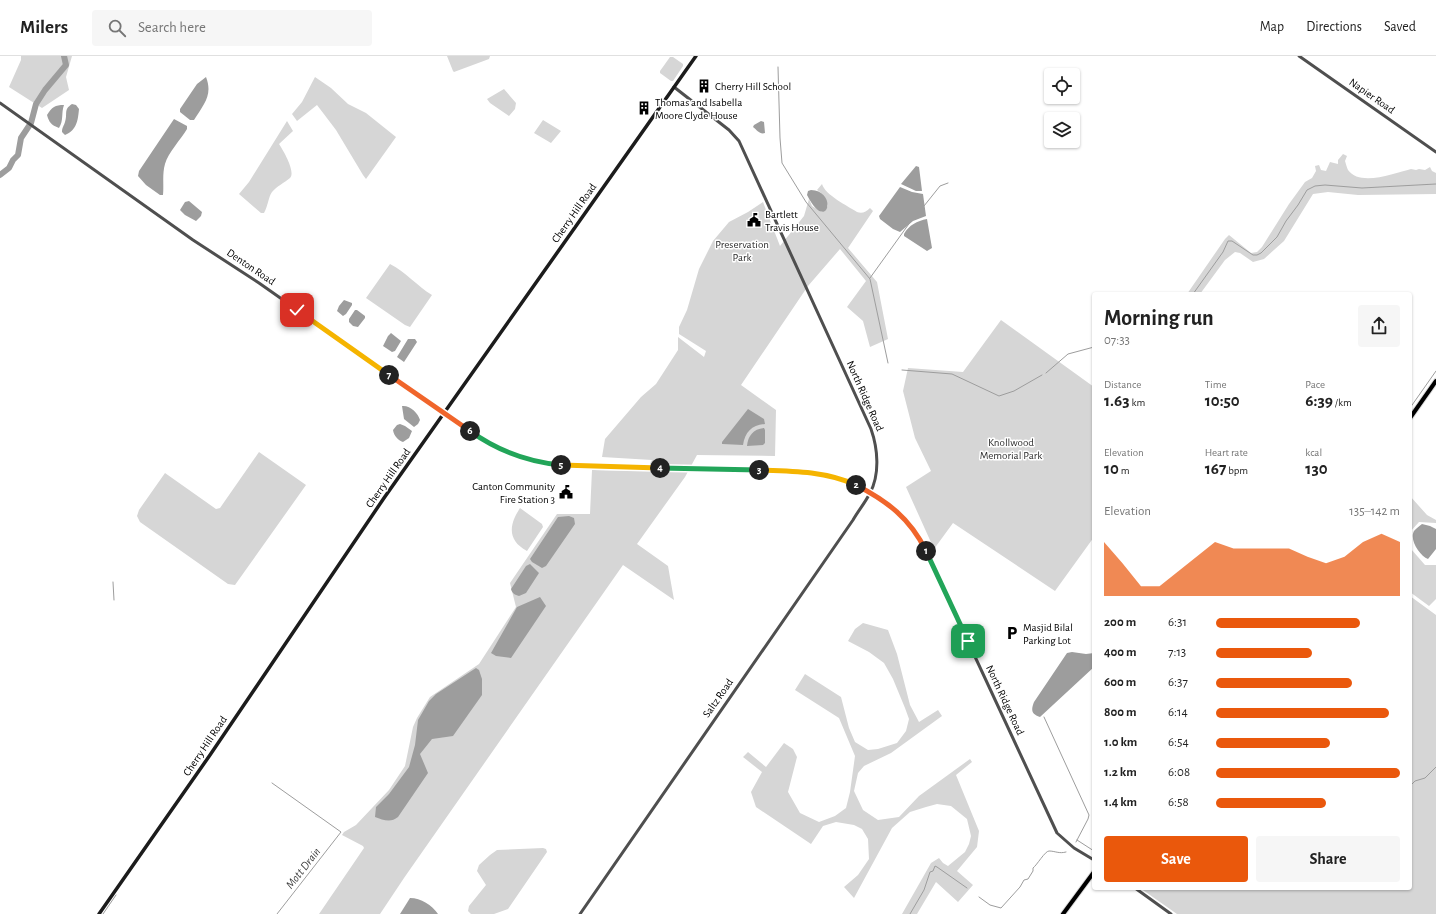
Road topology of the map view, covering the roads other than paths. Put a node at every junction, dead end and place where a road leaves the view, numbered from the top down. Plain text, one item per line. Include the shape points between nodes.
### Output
1 (696, 56) edge
2 (1299, 56) edge
3 (674, 87) junction
4 (0, 103) edge
5 (1436, 152) edge
6 (1436, 381) edge
7 (444, 413) junction
8 (1412, 415) edge
9 (870, 493) junction
10 (1092, 859) edge
11 (1092, 875) edge
12 (1137, 890) edge
13 (99, 914) edge
14 (580, 914) edge
15 (1063, 914) edge
16 (1171, 914) edge

1 - 3 main road, Cherry Hill Road
2 - 5 street, Napier Road
3 - 7 main road, Cherry Hill Road
3 - 9 street, North Ridge Road via 729,130 739,141 876,444 877,463
4 - 7 street, Denton Road
6 - 8 main road
7 - 9 street, Denton Road via 494,446 535,462 560,465 802,472 854,484
7 - 13 main road, Cherry Hill Road
9 - 10 street, North Ridge Road via 898,512 924,547 1057,833
9 - 14 street, Saltz Road
11 - 15 main road
12 - 16 street

